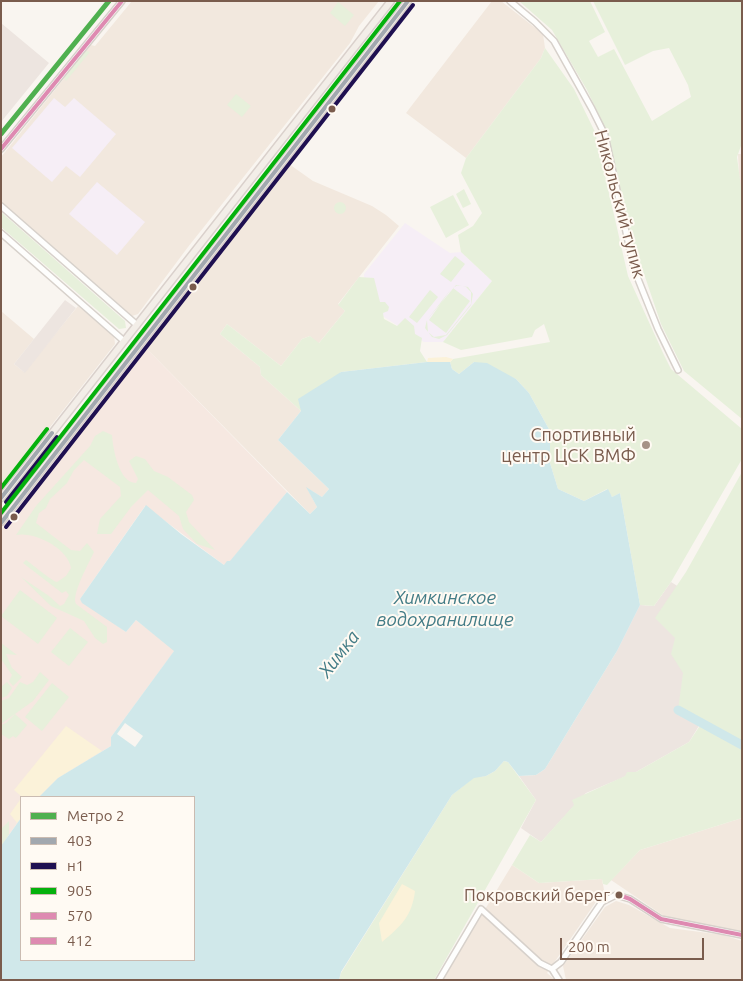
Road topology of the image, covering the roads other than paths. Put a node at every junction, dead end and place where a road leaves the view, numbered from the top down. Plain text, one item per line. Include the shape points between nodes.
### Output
1 (122, 1) edge
2 (391, 1) edge
3 (408, 1) edge
4 (510, 1) edge
5 (1, 149) edge
6 (1, 206) edge
7 (1, 233) edge
8 (137, 325) junction
9 (124, 341) junction
10 (678, 370) dead end
11 (1, 498) edge
12 (1, 522) edge
13 (742, 935) edge
14 (552, 969) junction
15 (439, 980) edge
16 (559, 980) edge

1 - 5 street
2 - 8 main road
3 - 12 main road
4 - 10 street, Никольский тупик via 554,41 605,135 634,269
6 - 8 street
7 - 9 street
8 - 9 main road
9 - 11 main road
13 - 14 street via 660,919 630,899 616,895 602,902 561,962
14 - 15 street via 540,963 481,909
14 - 16 street

